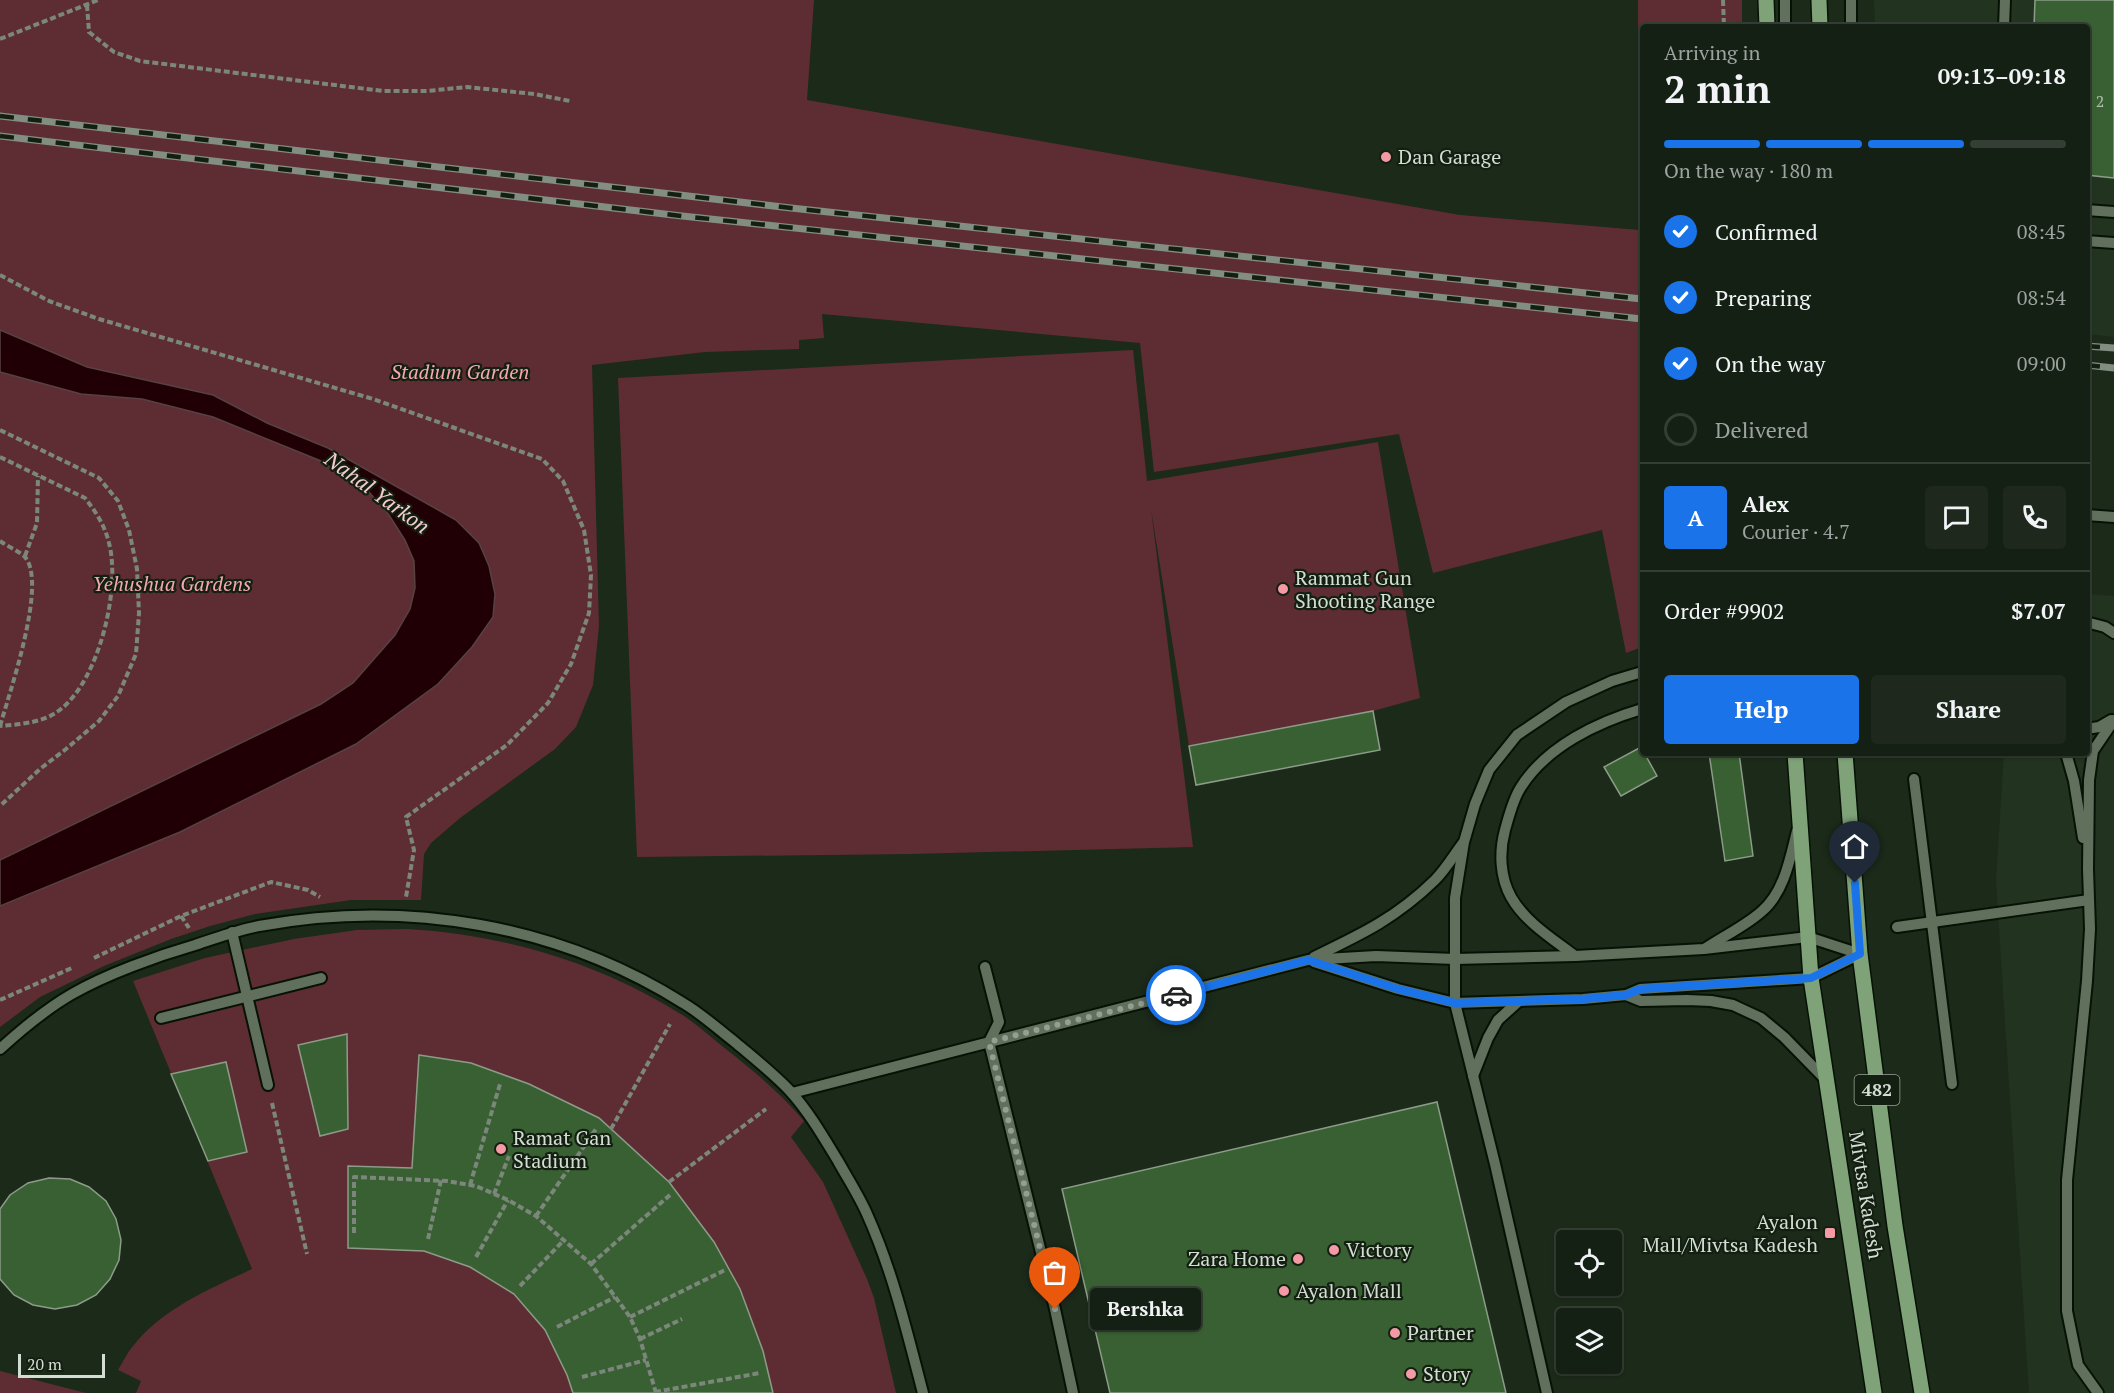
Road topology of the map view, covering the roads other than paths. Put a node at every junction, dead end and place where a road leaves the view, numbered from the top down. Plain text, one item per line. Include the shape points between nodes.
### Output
1 (1766, 0) edge
2 (1785, 0) edge
3 (1819, 0) edge
4 (1851, 0) edge
5 (2005, 0) edge
6 (1767, 24) edge
7 (1785, 24) edge
8 (1820, 24) edge
9 (1851, 24) edge
10 (2004, 24) edge
11 (2090, 210) edge
12 (2114, 212) edge
13 (2090, 241) edge
14 (2114, 243) edge
15 (2090, 515) edge
16 (2114, 517) edge
17 (2090, 623) edge
18 (2114, 633) edge
19 (1640, 673) edge
20 (1640, 710) edge
21 (2114, 719) edge
22 (2090, 729) edge
23 (1795, 756) edge
24 (1845, 756) edge
25 (2067, 756) edge
26 (1914, 779) dead end
27 (1801, 817) junction
28 (1464, 842) junction
29 (2088, 869) junction
30 (2089, 900) junction
31 (1932, 922) junction
32 (1897, 927) dead end
33 (232, 932) junction
34 (1808, 937) junction
35 (1704, 949) junction
36 (1860, 954) junction
37 (1575, 956) junction
38 (1455, 959) junction
39 (1308, 960) junction
40 (985, 967) dead end
41 (321, 978) dead end
42 (1811, 978) junction
43 (1626, 995) junction
44 (247, 997) junction
45 (1519, 1001) junction
46 (1455, 1003) junction
47 (161, 1018) dead end
48 (989, 1042) junction
49 (0, 1049) edge
50 (1473, 1076) junction
51 (1827, 1082) junction
52 (1952, 1084) dead end
53 (268, 1085) road end
54 (792, 1093) junction
55 (923, 1393) edge
56 (1073, 1393) edge
57 (1546, 1393) edge
58 (1874, 1393) edge
59 (1922, 1393) edge
60 (2098, 1393) edge

1 - 6 main road
2 - 7 lane
3 - 8 main road
4 - 9 lane
5 - 10 lane
11 - 12 lane
13 - 14 lane
15 - 16 lane
17 - 18 lane
19 - 28 lane via 1566,702 1517,735 1489,770
20 - 37 lane via 1583,733 1542,761 1520,788 1500,846 1502,874 1511,897 1528,920
21 - 22 lane
21 - 29 lane via 2093,751
23 - 27 main road, Mivtsa Kadesh / 482
24 - 36 main road, Mivtsa Kadesh / 482
25 - 29 lane
26 - 31 lane
27 - 34 main road, Mivtsa Kadesh / 482
27 - 35 lane via 1776,894 1762,911
28 - 38 lane via 1455,898
28 - 39 lane via 1437,878 1403,909
29 - 30 lane
30 - 31 lane
30 - 60 lane via 2087,981 2067,1180 2067,1311 2078,1365
31 - 32 lane
31 - 52 lane
33 - 44 lane
33 - 49 lane via 176,950 72,994
33 - 54 lane via 315,918 380,914 481,924 542,938 588,954 684,1003 761,1063
34 - 35 lane
34 - 36 lane
34 - 42 main road, Mivtsa Kadesh / 482
35 - 37 lane
36 - 42 lane
36 - 59 main road, Mivtsa Kadesh / 482 via 1895,1226
37 - 38 lane
38 - 39 lane via 1376,956
38 - 46 lane
39 - 46 lane
39 - 48 lane
40 - 48 lane via 999,1022
41 - 44 lane
42 - 43 lane via 1640,989
42 - 51 main road, Mivtsa Kadesh / 482
43 - 45 lane
43 - 51 lane via 1641,1001 1711,1001 1733,1005 1761,1018
44 - 47 lane
44 - 53 lane
45 - 46 lane
45 - 50 lane via 1498,1020
46 - 50 lane
48 - 54 lane
48 - 56 lane
50 - 57 lane
51 - 58 main road, Mivtsa Kadesh / 482
54 - 55 lane via 825,1139 866,1211 885,1256

